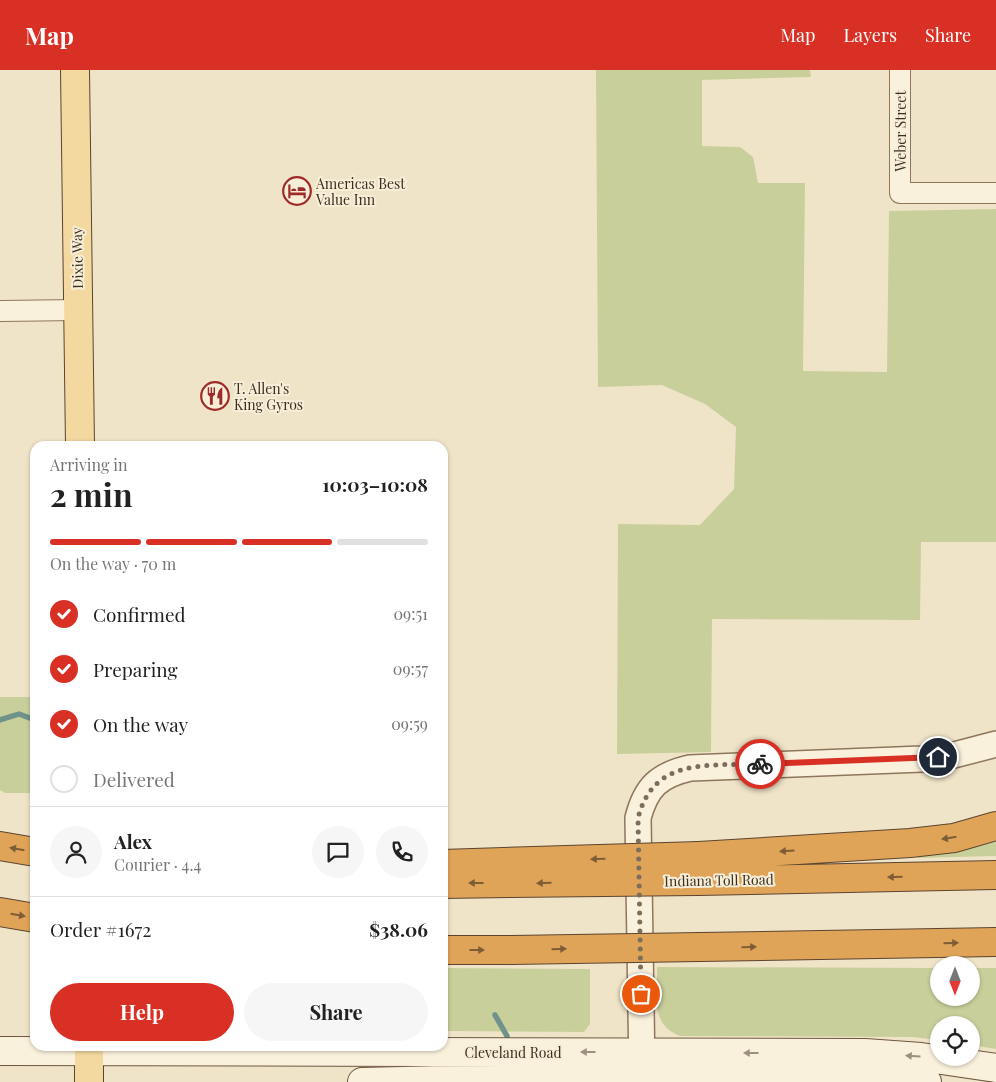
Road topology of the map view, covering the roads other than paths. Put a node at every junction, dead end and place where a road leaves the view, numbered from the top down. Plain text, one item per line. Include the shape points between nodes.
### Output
1 (75, 70) edge
2 (900, 70) edge
3 (996, 193) edge
4 (78, 310) junction
5 (0, 311) edge
6 (80, 441) edge
7 (996, 744) edge
8 (996, 826) edge
9 (0, 846) edge
10 (30, 851) edge
11 (448, 865) edge
12 (698, 868) junction
13 (507, 873) junction
14 (996, 875) edge
15 (448, 883) edge
16 (0, 912) edge
17 (30, 917) edge
18 (996, 942) edge
19 (448, 950) edge
20 (30, 1050) edge
21 (0, 1051) edge
22 (89, 1051) edge
23 (448, 1051) edge
24 (642, 1052) junction
25 (996, 1068) edge
26 (642, 1079) junction
27 (89, 1082) edge
28 (362, 1082) edge
29 (927, 1082) edge

1 - 4 main road, Dixie Way
2 - 3 street, Weber Street via 900,193
4 - 5 street
4 - 6 main road, Dixie Way
7 - 24 street via 922,759 717,766 690,768 663,777 642,802 638,818
8 -> 12 highway via 954,838
10 -> 9 highway
11 - 13 highway
12 -> 13 highway, Indiana Toll Road, bridge
14 -> 12 highway, Indiana Toll Road
13 -> 15 highway, Indiana Toll Road
16 -> 17 highway
19 -> 18 highway, bridge
20 - 21 main road, Cleveland Road
22 - 27 main road
24 -> 23 main road, Cleveland Road
25 -> 24 main road, Cleveland Road via 865,1053
24 - 26 street
26 - 28 main road, Cleveland Road
26 - 29 main road, Cleveland Road via 866,1078

